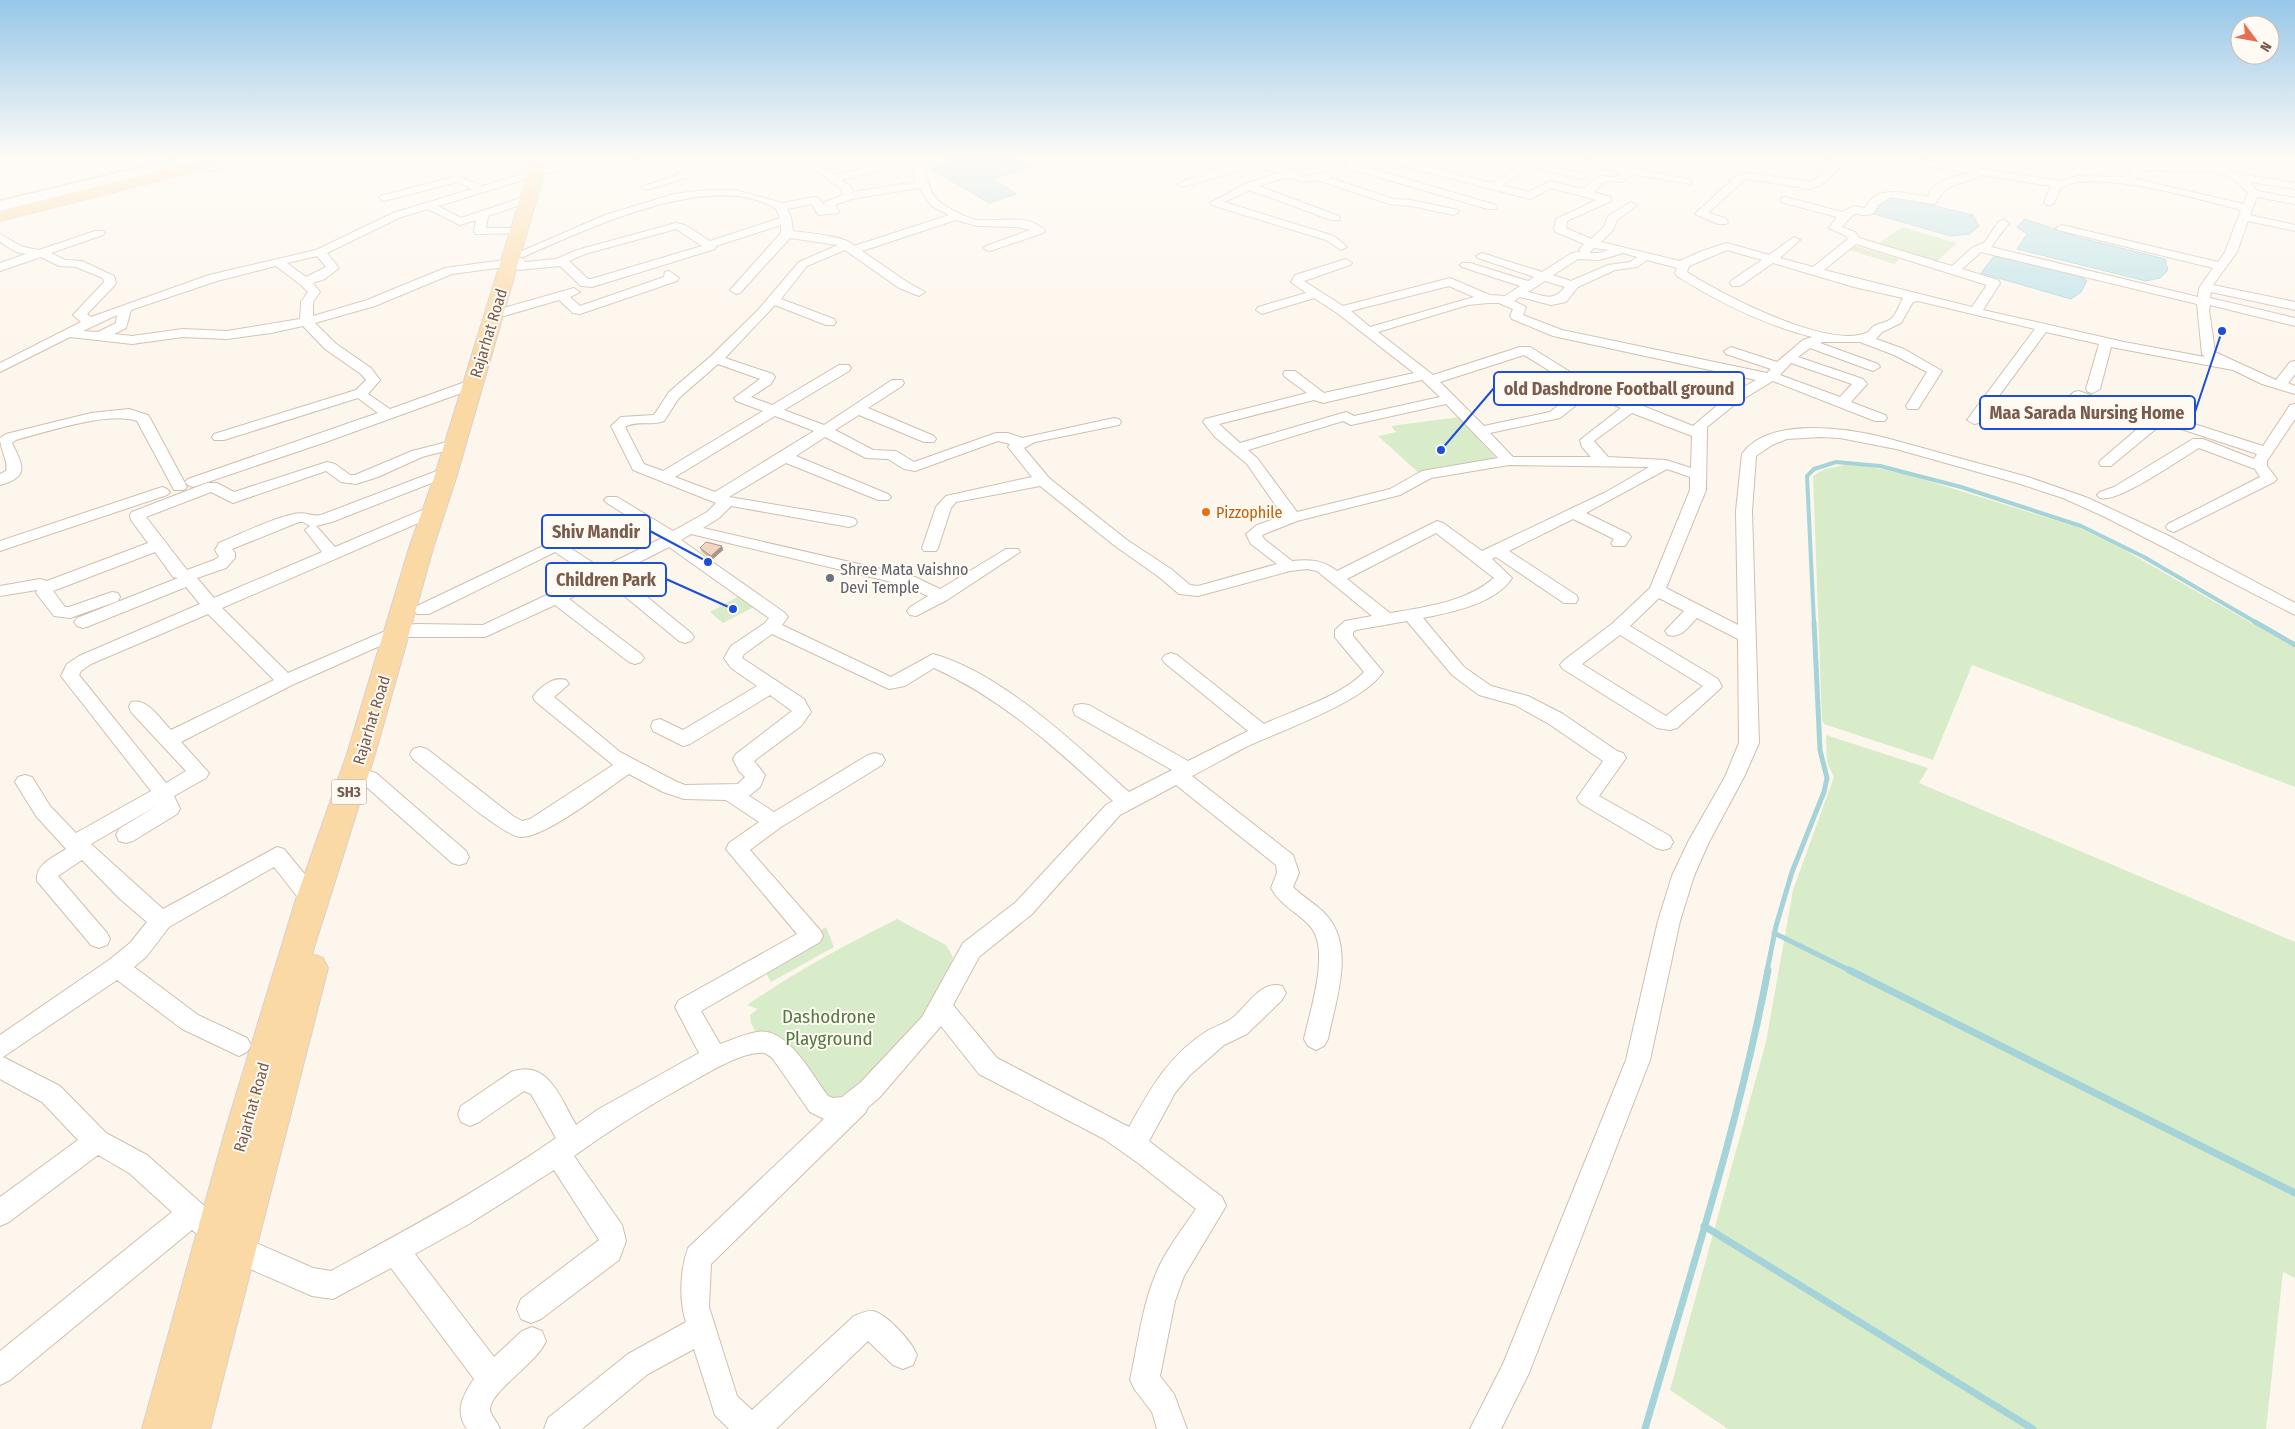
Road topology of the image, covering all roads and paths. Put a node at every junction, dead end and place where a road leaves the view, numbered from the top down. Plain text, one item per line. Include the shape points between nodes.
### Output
1 (377, 223) edge
2 (480, 223) edge
3 (525, 223) edge
4 (601, 223) edge
5 (778, 223) edge
6 (786, 223) edge
7 (934, 223) edge
8 (974, 223) edge
9 (1280, 223) edge
10 (1561, 223) edge
11 (1611, 223) edge
12 (1840, 223) edge
13 (2002, 223) dead end
14 (2242, 223) edge
15 (2279, 223) edge
16 (2062, 228) dead end
17 (2295, 228) edge
18 (99, 233) dead end
19 (787, 234) junction
20 (0, 237) edge
21 (828, 240) junction
22 (1794, 240) dead end
23 (1854, 240) junction
24 (714, 243) dead end
25 (1593, 244) junction
26 (1341, 247) dead end
27 (850, 248) junction
28 (990, 248) dead end
29 (1979, 248) junction
30 (1622, 249) junction
31 (320, 252) junction
32 (44, 254) junction
33 (517, 255) junction
34 (1576, 255) junction
35 (1482, 256) dead end
36 (1645, 256) junction
37 (1772, 258) junction
38 (812, 260) junction
39 (558, 262) junction
40 (279, 263) junction
41 (1346, 263) dead end
42 (1466, 264) dead end
43 (1683, 266) junction
44 (1760, 266) junction
45 (2220, 266) junction
46 (0, 267) edge
47 (1955, 270) junction
48 (1816, 271) junction
49 (669, 276) dead end
50 (1543, 276) junction
51 (305, 282) junction
52 (1736, 283) dead end
53 (1529, 285) junction
54 (1572, 285) junction
55 (2206, 287) junction
56 (587, 288) dead end
57 (736, 290) dead end
58 (919, 292) dead end
59 (1518, 292) junction
60 (1847, 292) dead end
61 (1315, 294) junction
62 (562, 296) junction
63 (1917, 297) junction
64 (1488, 299) junction
65 (772, 300) junction
66 (1504, 301) junction
67 (2204, 301) junction
68 (2295, 306) edge
69 (125, 308) junction
70 (1262, 310) dead end
71 (1341, 310) junction
72 (504, 312) junction
73 (1975, 312) junction
74 (306, 321) junction
75 (90, 322) junction
76 (830, 322) dead end
77 (2295, 322) edge
78 (2044, 327) junction
79 (1369, 331) junction
80 (68, 333) junction
81 (101, 336) junction
82 (1832, 338) junction
83 (1862, 338) junction
84 (2106, 342) junction
85 (1808, 343) junction
86 (1731, 350) dead end
87 (716, 359) junction
88 (2295, 365) edge
89 (1873, 367) dead end
90 (2238, 367) junction
91 (0, 368) edge
92 (844, 368) dead end
93 (1778, 370) junction
94 (1290, 374) dead end
95 (1428, 378) junction
96 (897, 383) dead end
97 (473, 384) junction
98 (2280, 385) junction
99 (2093, 389) dead end
100 (1588, 390) junction
101 (2295, 390) edge
102 (362, 393) junction
103 (1318, 396) junction
104 (1450, 399) junction
105 (1842, 403) junction
106 (1913, 406) dead end
107 (1630, 408) junction
108 (2295, 408) edge
109 (857, 409) junction
110 (773, 410) junction
111 (388, 414) junction
112 (1346, 416) junction
113 (1880, 418) dead end
114 (1974, 420) dead end
115 (1114, 422) dead end
116 (2153, 423) junction
117 (2048, 424) dead end
118 (823, 430) junction
119 (1482, 431) junction
120 (1699, 433) junction
121 (219, 437) dead end
122 (929, 439) dead end
123 (1020, 443) junction
124 (455, 444) junction
125 (1237, 448) junction
126 (785, 457) junction
127 (2263, 459) junction
128 (1509, 461) junction
129 (1604, 461) junction
130 (2106, 463) dead end
131 (1666, 464) junction
132 (447, 472) junction
133 (1698, 474) junction
134 (664, 477) junction
135 (0, 480) edge
136 (1044, 481) junction
137 (179, 487) junction
138 (2105, 495) dead end
139 (883, 497) dead end
140 (612, 500) dead end
141 (722, 500) junction
142 (1580, 510) junction
143 (433, 511) junction
144 (1291, 518) junction
145 (849, 522) dead end
146 (2174, 527) dead end
147 (1630, 528) dead end
148 (688, 529) junction
149 (313, 530) dead end
150 (671, 539) junction
151 (1619, 543) dead end
152 (0, 546) edge
153 (152, 547) junction
154 (930, 548) dead end
155 (1012, 552) dead end
156 (0, 553) edge
157 (332, 553) junction
158 (1489, 554) junction
159 (1289, 566) junction
160 (179, 573) junction
161 (603, 574) junction
162 (1336, 578) junction
163 (46, 588) junction
164 (0, 590) edge
165 (1657, 590) junction
166 (941, 596) junction
167 (557, 598) junction
168 (1570, 599) dead end
169 (210, 606) junction
170 (1695, 610) junction
171 (2295, 610) edge
172 (916, 611) dead end
173 (1412, 616) junction
174 (1388, 620) junction
175 (83, 622) dead end
176 (413, 624) junction
177 (771, 627) junction
178 (1618, 627) junction
179 (1674, 631) dead end
180 (685, 637) dead end
181 (1748, 637) junction
182 (635, 658) dead end
183 (1171, 659) dead end
184 (286, 680) junction
185 (560, 684) dead end
186 (770, 686) junction
187 (138, 707) dead end
188 (1082, 710) dead end
189 (660, 726) dead end
190 (1262, 732) junction
191 (168, 740) junction
192 (420, 754) dead end
193 (875, 760) dead end
194 (628, 765) junction
195 (1183, 773) junction
196 (369, 778) junction
197 (25, 782) dead end
198 (163, 793) junction
199 (730, 793) junction
200 (1126, 801) junction
201 (774, 822) junction
202 (126, 836) dead end
203 (1663, 842) dead end
204 (79, 847) junction
205 (459, 857) dead end
206 (312, 899) junction
207 (161, 920) junction
208 (98, 938) dead end
209 (118, 967) junction
210 (1274, 993) dead end
211 (940, 1007) junction
212 (1316, 1039) dead end
213 (239, 1045) dead end
214 (0, 1048) edge
215 (714, 1057) junction
216 (0, 1067) edge
217 (870, 1090) junction
218 (470, 1114) dead end
219 (97, 1140) junction
220 (1133, 1145) junction
221 (564, 1148) junction
222 (0, 1212) edge
223 (192, 1213) junction
224 (226, 1242) junction
225 (395, 1250) junction
226 (531, 1309) dead end
227 (702, 1329) junction
228 (532, 1341) dead end
229 (903, 1355) dead end
230 (0, 1370) edge
231 (492, 1379) junction
232 (164, 1429) edge
233 (188, 1429) edge
234 (484, 1429) edge
235 (559, 1429) edge
236 (750, 1429) edge
237 (754, 1429) edge
238 (1172, 1429) edge
239 (1485, 1429) edge

1 - 31 street
2 - 33 street via 478,236
3 - 33 main road, Rajarhat Road / SH3
4 - 33 street
5 - 24 street
6 - 19 street
7 - 27 street
8 - 28 street via 1006,223 1039,231
9 - 26 street via 1330,238
10 - 25 street via 1560,230
11 - 25 street
12 - 23 street via 1835,228 1851,234
13 - 29 street via 1989,244
14 - 45 street via 2231,252
15 - 17 street
16 - 45 street
18 - 32 street
19 - 21 street
19 - 57 street
20 - 32 street via 20,250
21 - 27 street via 841,242
21 - 38 street
22 - 37 street
23 - 47 street
23 - 48 street
25 - 30 street
25 - 34 street
27 - 38 street
27 - 58 street via 903,285
29 - 47 street
29 - 67 street
30 - 34 street via 1600,257
30 - 36 street
31 - 40 street
31 - 51 street via 333,268
32 - 46 street
32 - 75 street via 63,264 78,263 108,276 110,283 106,289 79,315
33 - 39 street
33 - 72 main road, Rajarhat Road / SH3
33 - 74 street via 449,272 371,303
33 - 97 main road, Rajarhat Road / SH3
34 - 50 street
35 - 50 street
36 - 43 street
36 - 54 street via 1633,265 1612,267
37 - 43 street via 1727,246
37 - 44 street
37 - 48 street
38 - 65 street via 798,269
39 - 39 street via 581,252 676,226 711,247 592,283 586,283 564,263
40 - 51 street
40 - 69 street via 205,280
41 - 61 street via 1297,280
42 - 53 street
43 - 82 street via 1681,273 1729,302 1801,331
44 - 52 street
44 - 60 street
45 - 55 street
47 - 73 street via 1994,283
48 - 63 street
49 - 62 street via 673,278 580,310
50 - 53 street
50 - 54 street
51 - 74 street via 314,292 307,302
53 - 59 street
54 - 59 street via 1562,299 1551,301
55 - 67 street
55 - 68 street
56 - 62 street
59 - 66 street
61 - 70 street
61 - 71 street
62 - 72 street
63 - 73 street
63 - 83 street via 1908,300 1897,320
64 - 66 street
64 - 71 street via 1450,282
64 - 79 street via 1467,302
65 - 76 street
65 - 87 street
66 - 93 street via 1520,307 1516,316 1558,333 1725,370
67 - 77 street
67 - 90 street via 2209,354
69 - 75 street
69 - 81 street via 122,325
71 - 79 street
72 - 176 main road, Rajarhat Road / SH3 via 475,409 466,453
73 - 78 street
74 - 81 street via 227,335 183,333 132,340
74 - 102 street via 330,346 374,380
75 - 80 street
78 - 84 street
78 - 114 street
79 - 95 street
80 - 81 street
80 - 91 street
82 - 83 street
82 - 85 street
83 - 106 street via 1900,352 1935,371
84 - 90 street
84 - 99 street
85 - 89 street
85 - 93 street
86 - 93 street
87 - 110 street via 768,377 741,398
87 - 134 street via 686,383 668,402 660,417 625,420 618,426 638,467
88 - 98 street
90 - 98 street
92 - 110 street
93 - 105 street
93 - 105 street via 1858,382 1860,384
93 - 120 street via 1700,426
94 - 103 street
95 - 100 street via 1525,350
95 - 103 street
95 - 104 street
96 - 109 street
97 - 111 street
97 - 124 main road, Rajarhat Road / SH3
98 - 101 street
100 - 107 street
100 - 119 street via 1555,415
102 - 111 street
102 - 121 street
103 - 112 street
103 - 125 street via 1210,422
104 - 112 street via 1351,421
104 - 119 street
105 - 113 street
107 - 120 street
107 - 129 street via 1587,440 1587,444
108 - 127 street
109 - 118 street
109 - 122 street
110 - 118 street
110 - 134 street
111 - 137 street
112 - 125 street
115 - 123 street
116 - 117 street via 2079,395
116 - 127 street via 2161,418 2176,422
116 - 130 street
118 - 123 street via 871,455 891,454 915,468 996,436
118 - 126 street
119 - 128 street
120 - 133 street
123 - 136 street via 1015,447 1016,451
124 - 132 main road, Rajarhat Road / SH3
124 - 153 street via 417,454 350,480 327,466 233,498 212,486 138,515
125 - 144 street via 1252,462
126 - 139 street
126 - 141 street
127 - 138 street via 2198,442 2119,490
127 - 146 street via 2269,479
128 - 129 street
128 - 144 street via 1427,474 1395,492
129 - 131 street
131 - 133 street
131 - 142 street
132 - 143 main road, Rajarhat Road / SH3
132 - 160 street via 326,520 313,522 306,516 296,518 226,546 223,550 227,558 220,564 187,576
133 - 165 street via 1698,490
134 - 141 street
135 - 137 street via 13,473 15,466 4,442 11,437 91,417 129,413 143,418
136 - 154 street via 951,499 944,507
136 - 159 street via 1185,590 1198,592
137 - 152 street
140 - 150 street
141 - 145 street
141 - 148 street via 714,515
142 - 147 street
142 - 151 street via 1623,537
142 - 158 street
143 - 157 street
143 - 176 main road, Rajarhat Road / SH3
144 - 159 street via 1285,523 1259,529 1254,534 1257,541
148 - 150 street
148 - 166 street via 909,581
149 - 157 street
150 - 161 street
150 - 177 street via 694,559 779,617
153 - 156 street via 124,514 117,514
153 - 160 street
153 - 163 street
155 - 166 street
157 - 169 street
158 - 162 street via 1437,526
158 - 168 street
158 - 173 street via 1504,578 1499,584 1474,598
159 - 162 street via 1307,564 1322,567
160 - 163 street via 70,613 60,612 44,593
161 - 167 street
161 - 176 street via 563,549 551,548
161 - 180 street
162 - 174 street
163 - 164 street via 40,584
165 - 170 street
165 - 178 street
166 - 172 street
167 - 176 street via 485,631
167 - 182 street
169 - 175 street via 189,580
169 - 184 street
169 - 198 street via 85,660 73,668 70,676
170 - 179 street
170 - 181 street
171 - 181 street via 2155,535 2080,500 2000,474 1866,438 1800,433 1775,437 1749,454 1744,511
173 - 174 street
173 - 203 street via 1458,671 1485,691 1521,700 1616,758 1587,798
174 - 190 street via 1351,625 1344,630 1344,637 1374,672 1364,683
176 - 184 street
176 - 196 main road, Rajarhat Road / SH3
176 - 206 main road, Rajarhat Road / SH3 via 361,754
177 - 186 street via 737,650 733,658
177 - 200 street via 889,683 899,682 933,660 958,671 1016,705
178 - 178 street via 1570,666 1664,723 1670,723 1713,687 1712,683
181 - 239 street via 1749,743 1742,766 1683,875 1669,916 1648,1027 1638,1060 1514,1373
183 - 190 street
184 - 191 street
185 - 194 street via 542,697 600,747
186 - 189 street via 682,738
186 - 199 street via 802,712 743,759 755,775 753,782 744,790
187 - 191 street
188 - 195 street
190 - 195 street
191 - 198 street via 199,773
192 - 194 street via 506,822 520,829 535,826
193 - 201 street
194 - 199 street via 684,792
195 - 200 street
195 - 212 street via 1286,861 1288,873 1282,888 1288,897 1321,923 1330,938 1326,992
196 - 205 street
196 - 224 main road, Rajarhat Road / SH3
197 - 204 street via 43,811
198 - 202 street via 170,809
198 - 204 street
199 - 201 street
200 - 211 street via 1113,810 1024,908 972,950
201 - 215 street via 736,849 812,936 687,1007
204 - 207 street
204 - 208 street via 47,874 48,881
206 - 207 street via 277,855
206 - 224 main road, Rajarhat Road / SH3 via 244,1128
207 - 209 street via 138,950
209 - 213 street via 190,1022
209 - 214 street
210 - 220 street via 1239,1027 1216,1038 1180,1068 1166,1085
211 - 217 street via 930,1024
211 - 220 street via 988,1066 1113,1131
215 - 217 street via 758,1042 771,1043 781,1051 819,1104 832,1110 847,1108
215 - 221 street via 606,1118
216 - 219 street via 51,1094
217 - 227 street via 698,1258 695,1307
218 - 221 street via 520,1080 532,1080 540,1086
219 - 222 street
219 - 223 street via 138,1164
220 - 238 street via 1213,1206 1173,1268 1161,1301 1145,1380 1164,1404
221 - 225 street via 460,1214
221 - 226 street via 613,1241 610,1250
223 - 224 street
223 - 230 street
224 - 225 street via 323,1285 333,1284
224 - 232 main road, Rajarhat Road / SH3
224 - 233 main road, Rajarhat Road / SH3
225 - 231 street
227 - 235 street via 638,1364
227 - 236 street via 724,1405
228 - 231 street
229 - 237 street via 878,1329 872,1325 864,1326
231 - 234 street via 476,1401 475,1416

